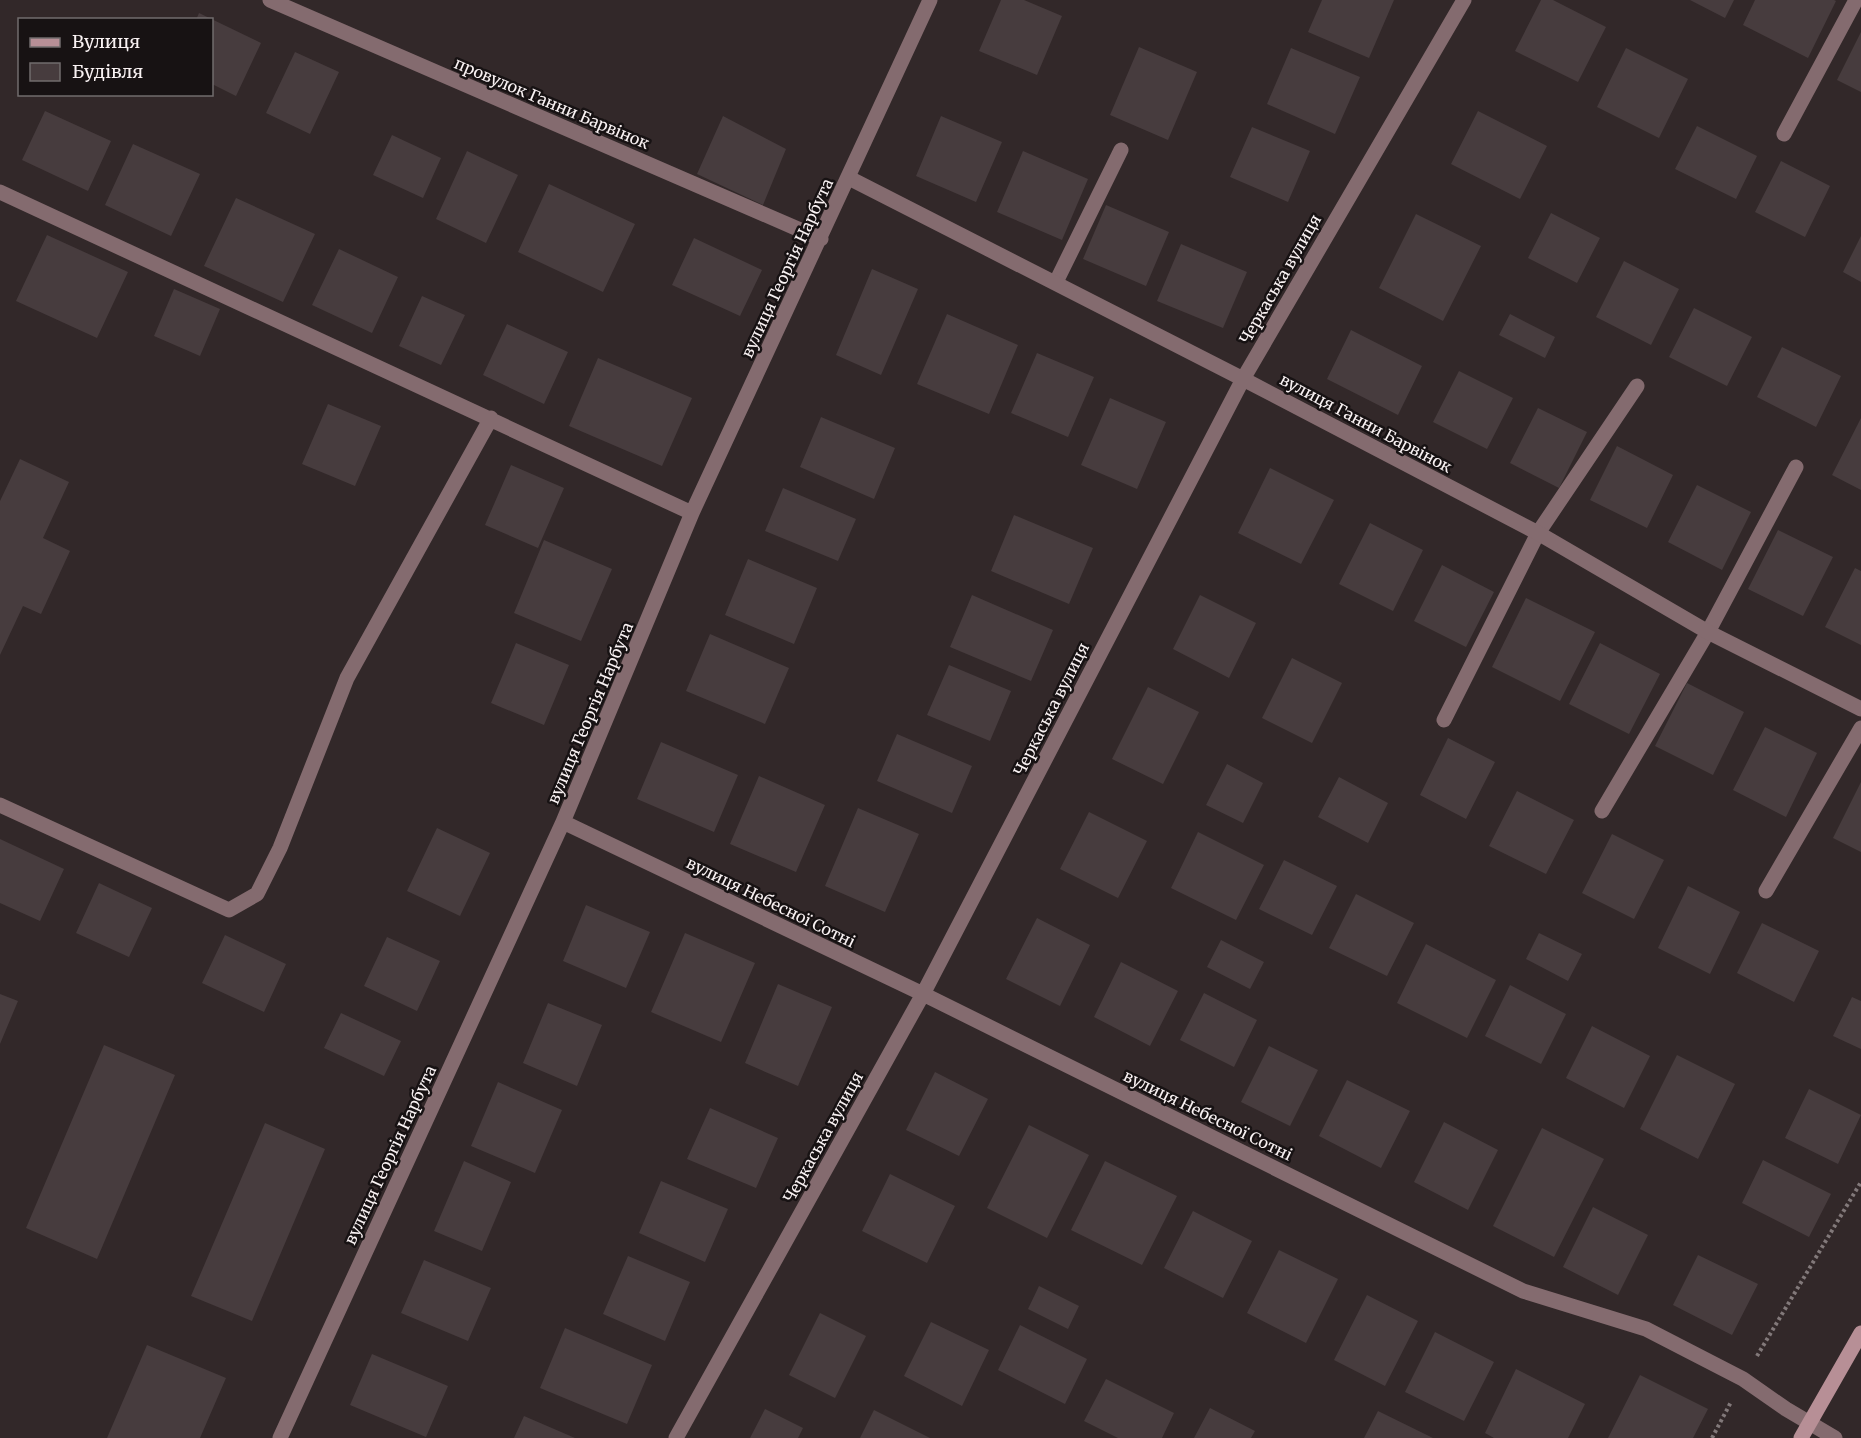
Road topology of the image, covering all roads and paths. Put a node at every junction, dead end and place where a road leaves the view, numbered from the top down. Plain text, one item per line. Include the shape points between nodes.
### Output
1 (270, 0) edge
2 (930, 0) edge
3 (1464, 0) edge
4 (1856, 0) edge
5 (1784, 134) dead end
6 (1121, 150) dead end
7 (849, 178) junction
8 (0, 192) edge
9 (820, 239) junction
10 (1056, 282) junction
11 (1243, 379) junction
12 (1637, 386) dead end
13 (491, 418) junction
14 (1796, 467) dead end
15 (692, 513) junction
16 (1538, 533) junction
17 (1708, 632) junction
18 (1861, 709) edge
19 (1444, 720) dead end
20 (1861, 728) edge
21 (0, 804) edge
22 (1602, 811) dead end
23 (563, 822) junction
24 (1766, 891) dead end
25 (923, 994) junction
26 (1861, 1182) edge
27 (1861, 1333) edge
28 (1743, 1379) junction
29 (1810, 1422) junction
30 (286, 1436) edge
31 (676, 1438) edge
32 (1712, 1438) edge
33 (1802, 1438) edge
34 (1835, 1438) edge

1 - 9 street, провулок Ганни Барвінок
2 - 7 street, вулиця Георгія Нарбута
3 - 11 street, Черкаська вулиця
4 - 5 street
6 - 10 street
7 - 9 street, вулиця Георгія Нарбута
7 - 10 street, вулиця Ганни Барвінок
8 - 13 street
9 - 15 street, вулиця Георгія Нарбута
10 - 11 street, вулиця Ганни Барвінок
11 - 16 street, вулиця Ганни Барвінок
11 - 25 street, Черкаська вулиця
12 - 16 street
13 - 15 street
13 - 21 street via 347,678 280,848 257,894 229,910
14 - 17 street
15 - 23 street, вулиця Георгія Нарбута
16 - 17 street, вулиця Ганни Барвінок
16 - 19 street
17 - 18 street, вулиця Ганни Барвінок
17 - 22 street
20 - 24 street
23 - 25 street, вулиця Небесної Сотні
23 - 30 street, вулиця Георгія Нарбута
25 - 28 street, вулиця Небесної Сотні via 1523,1291 1647,1329
25 - 31 street, Черкаська вулиця
26 - 28 path
27 - 29 main road
28 - 29 street, вулиця Небесної Сотні
28 - 32 path
29 - 33 main road
29 - 34 street, вулиця Небесної Сотні

